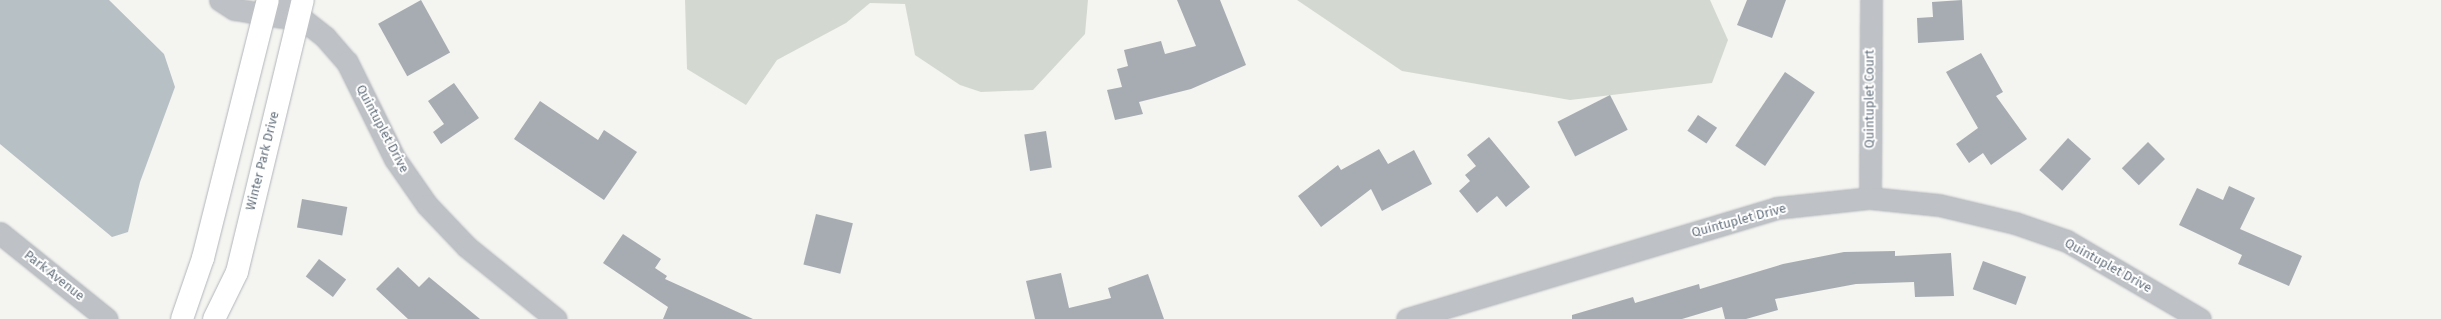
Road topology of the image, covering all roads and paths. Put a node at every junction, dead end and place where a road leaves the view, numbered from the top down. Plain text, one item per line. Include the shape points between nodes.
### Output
1 (220, 0) edge
2 (1871, 0) edge
3 (270, 5) edge
4 (301, 9) edge
5 (1870, 198) junction
6 (0, 233) edge
7 (107, 319) edge
8 (182, 319) edge
9 (214, 319) edge
10 (556, 319) edge
11 (1407, 319) edge
12 (2200, 319) edge

1 - 3 street via 234,9
2 - 5 street, Quintuplet Court
3 - 4 street
3 - 8 street via 203,258
4 - 9 street, Winter Park Drive via 236,272
4 - 10 street, Quintuplet Drive via 347,62 395,159 426,205 467,246
5 - 11 street, Quintuplet Drive via 1776,208
5 - 12 street, Quintuplet Drive via 1939,205 2015,223 2067,241
6 - 7 street, Park Avenue

